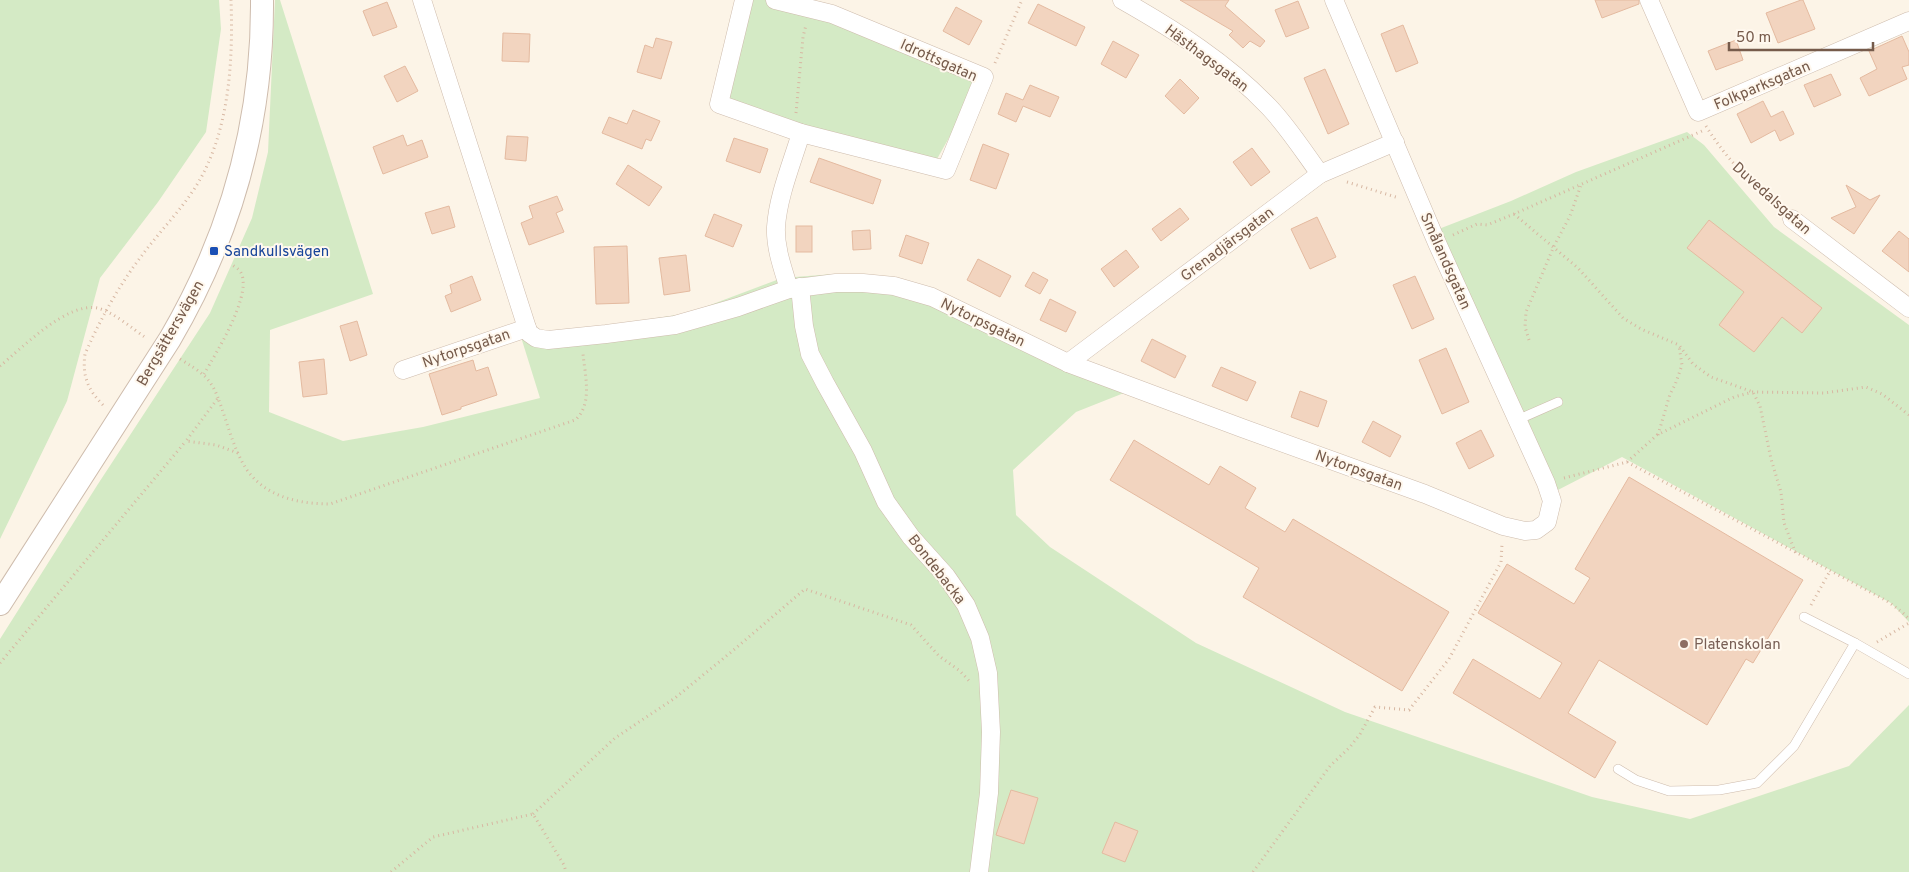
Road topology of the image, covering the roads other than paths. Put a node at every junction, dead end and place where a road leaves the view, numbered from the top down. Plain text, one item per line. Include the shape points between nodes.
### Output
1 (262, 0) edge
2 (422, 0) edge
3 (744, 0) edge
4 (775, 0) edge
5 (1122, 0) edge
6 (1334, 0) edge
7 (1649, 0) edge
8 (835, 7) edge
9 (1909, 21) edge
10 (797, 131) junction
11 (1395, 142) junction
12 (1320, 174) junction
13 (1792, 219) road end
14 (794, 288) junction
15 (1909, 308) edge
16 (527, 328) junction
17 (1068, 363) junction
18 (403, 370) dead end
19 (1558, 402) dead end
20 (1517, 420) junction
21 (1547, 522) joint
22 (0, 604) edge
23 (1804, 617) road end
24 (1855, 643) junction
25 (1909, 674) edge
26 (1618, 769) dead end
27 (979, 872) edge

1 - 22 street, Bergsättersvägen via 258,89 251,126 232,205 204,275 170,338
2 - 16 street
3 - 10 street, Idrottsgatan via 719,104
4 - 8 street, Idrottsgatan via 811,8
5 - 12 street, Hästhagsgatan via 1193,43 1230,71 1270,108
6 - 11 street, Smålandsgatan
7 - 9 street, Folkparksgatan via 1698,112
8 - 10 street, Idrottsgatan via 984,77 946,170
10 - 14 street via 776,229 778,251
11 - 12 street, Grenadjärsgatan
11 - 20 street, Smålandsgatan
12 - 17 street, Grenadjärsgatan
13 - 15 street, Duvedalsgatan
14 - 16 street, Nytorpsgatan via 674,325 548,340 536,338
14 - 17 street, Nytorpsgatan via 836,283 894,286 932,297
14 - 27 street, Bondebacka via 810,354 863,451 886,502 911,537 946,576 966,605 980,638 988,673 991,732 989,793
16 - 18 street, Nytorpsgatan
17 - 21 street, Nytorpsgatan via 1425,494 1503,526 1525,531 1536,530
19 - 20 lane
20 - 21 street, Smålandsgatan via 1552,501
23 - 24 lane
24 - 25 lane
24 - 26 lane via 1794,746 1757,783 1719,790 1670,791 1636,780

